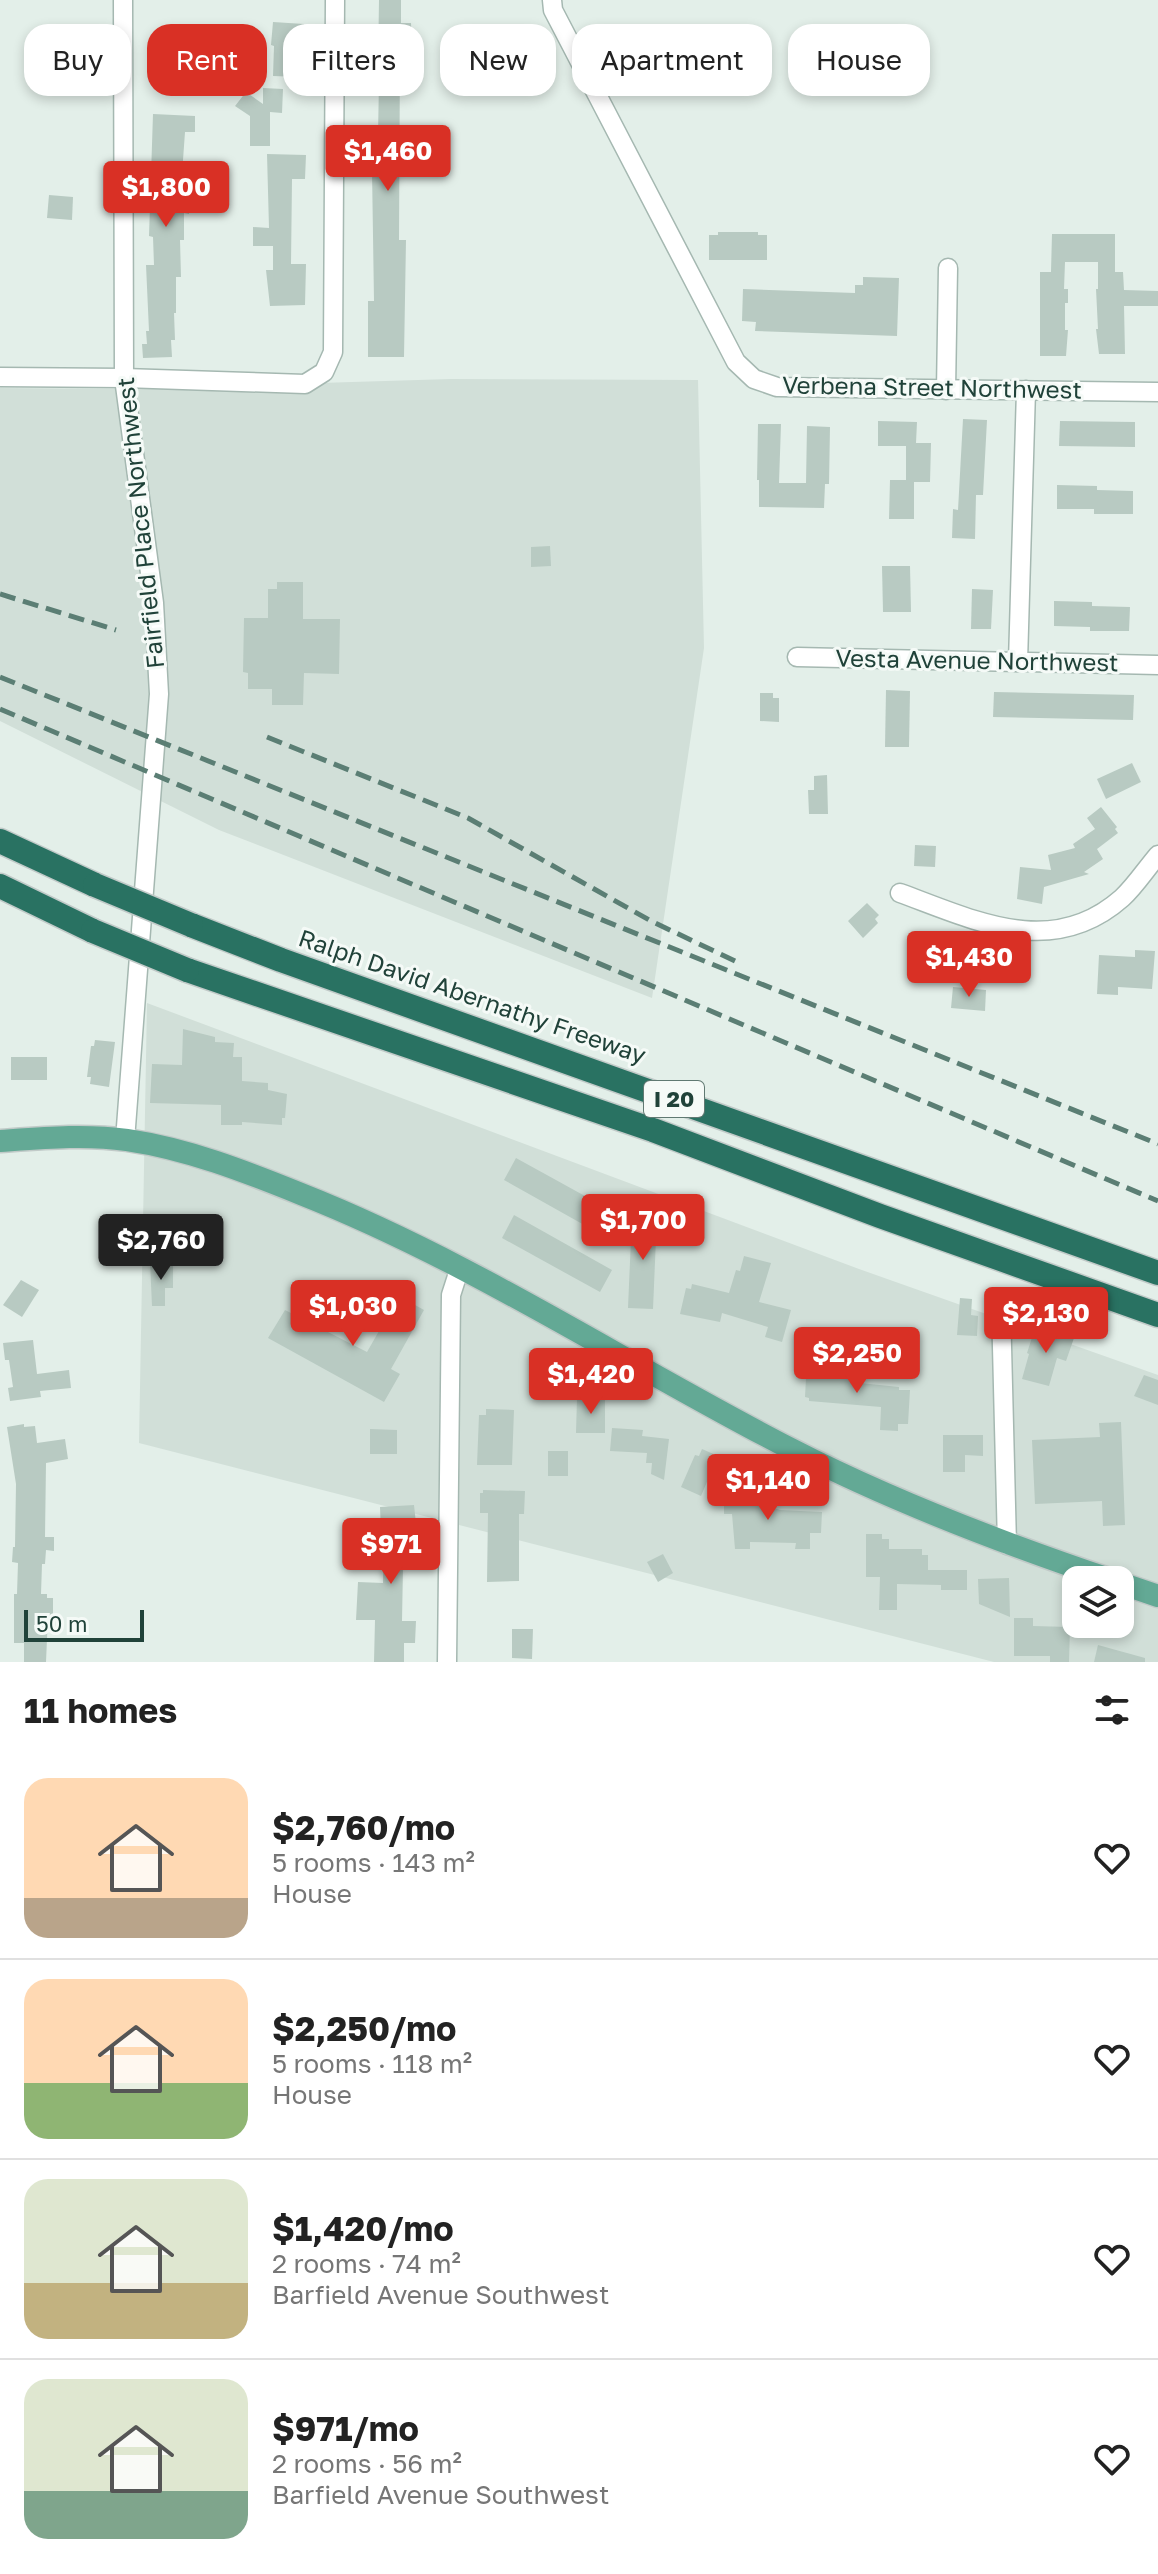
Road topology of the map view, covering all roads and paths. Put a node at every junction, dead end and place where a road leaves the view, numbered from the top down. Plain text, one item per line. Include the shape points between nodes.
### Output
1 (123, 0) edge
2 (335, 0) edge
3 (552, 0) edge
4 (948, 268) dead end
5 (0, 377) edge
6 (124, 378) junction
7 (946, 390) junction
8 (1026, 390) junction
9 (1158, 392) edge
10 (797, 657) dead end
11 (1018, 662) junction
12 (1158, 665) edge
13 (0, 841) edge
14 (1158, 855) edge
15 (0, 886) edge
16 (900, 893) dead end
17 (125, 1140) junction
18 (0, 1141) edge
19 (460, 1267) junction
20 (1158, 1273) edge
21 (1001, 1307) dead end
22 (1158, 1315) edge
23 (1007, 1545) junction
24 (1070, 1566) edge
25 (1134, 1588) edge
26 (1158, 1596) edge
27 (447, 1662) edge

1 - 6 street, Fairfield Place Northwest
2 - 6 street via 333,352 324,372 305,384
3 - 7 street, Verbena Street Northwest via 736,362 754,379 777,387
4 - 7 street
5 - 6 street
6 - 17 street, Fairfield Place Northwest via 154,603 159,694
7 - 8 street, Verbena Street Northwest
8 - 9 street, Verbena Street Northwest
8 - 11 street
10 - 11 street, Vesta Avenue Northwest
11 - 12 street, Vesta Avenue Northwest
13 - 20 highway, Ralph David Abernathy Freeway / I 20, bridge via 281,960
14 - 16 street via 1121,898 1090,919 1054,930 1016,931
15 - 22 highway, I 20, bridge via 187,970 653,1130
17 - 18 main road via 64,1136
17 - 19 main road via 235,1168 356,1216
19 - 23 main road via 792,1449
19 - 27 street via 451,1295
21 - 23 street
23 - 24 main road
25 - 26 main road

